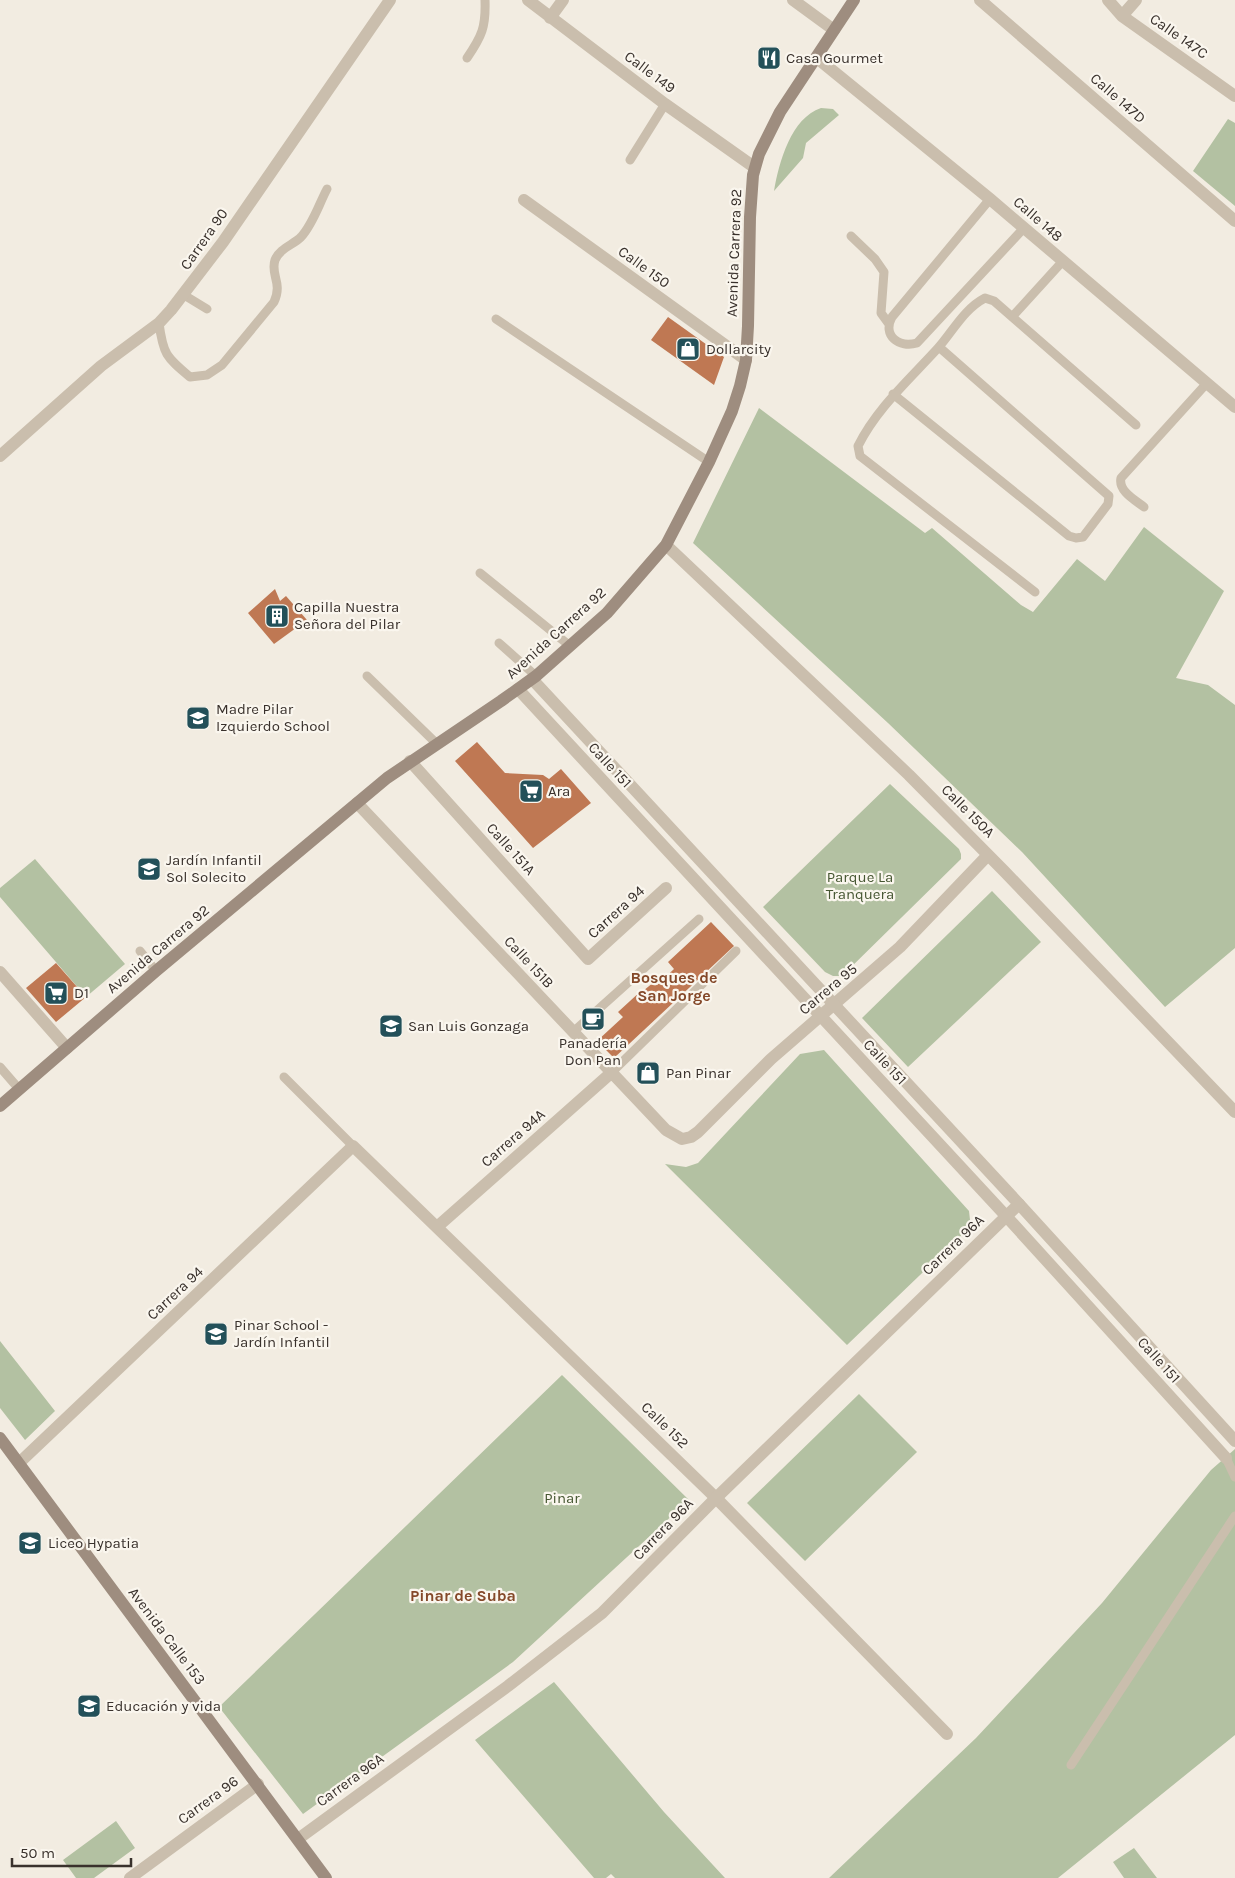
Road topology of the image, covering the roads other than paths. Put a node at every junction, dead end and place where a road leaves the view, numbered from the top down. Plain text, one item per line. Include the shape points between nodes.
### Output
1 (390, 0) edge
2 (486, 0) edge
3 (528, 0) edge
4 (563, 0) edge
5 (793, 0) edge
6 (854, 0) edge
7 (980, 0) edge
8 (1108, 0) edge
9 (1136, 0) edge
10 (1122, 16) junction
11 (550, 18) junction
12 (834, 30) junction
13 (467, 58) dead end
14 (817, 58) junction
15 (1234, 94) edge
16 (665, 104) junction
17 (630, 160) dead end
18 (754, 167) junction
19 (328, 189) dead end
20 (990, 199) junction
21 (524, 200) dead end
22 (1235, 221) edge
23 (1024, 228) junction
24 (851, 236) dead end
25 (1062, 262) junction
26 (184, 295) junction
27 (207, 309) dead end
28 (1012, 317) junction
29 (496, 319) dead end
30 (158, 323) junction
31 (888, 324) junction
32 (939, 347) junction
33 (746, 360) junction
34 (1207, 383) junction
35 (893, 394) junction
36 (1235, 407) edge
37 (1136, 424) dead end
38 (0, 456) edge
39 (709, 462) junction
40 (1144, 507) dead end
41 (666, 544) junction
42 (480, 573) dead end
43 (1035, 592) dead end
44 (499, 643) dead end
45 (570, 646) junction
46 (367, 676) dead end
47 (534, 677) junction
48 (518, 689) junction
49 (437, 744) junction
50 (410, 761) junction
51 (357, 803) junction
52 (988, 855) junction
53 (666, 888) dead end
54 (698, 919) dead end
55 (140, 951) dead end
56 (736, 951) dead end
57 (588, 959) joint
58 (156, 971) junction
59 (0, 972) edge
60 (834, 1005) junction
61 (820, 1016) junction
62 (574, 1032) junction
63 (67, 1048) junction
64 (0, 1067) edge
65 (612, 1072) junction
66 (284, 1077) dead end
67 (19, 1089) junction
68 (0, 1106) edge
69 (1235, 1112) edge
70 (682, 1139) joint
71 (353, 1146) junction
72 (1019, 1204) junction
73 (1006, 1216) junction
74 (437, 1227) junction
75 (0, 1438) edge
76 (1235, 1441) edge
77 (1226, 1458) joint
78 (19, 1463) junction
79 (1235, 1477) edge
80 (716, 1498) junction
81 (1235, 1516) edge
82 (947, 1734) dead end
83 (1071, 1765) dead end
84 (258, 1784) junction
85 (298, 1839) junction
86 (130, 1878) edge
87 (326, 1878) edge

1 - 26 street, Carrera 90
2 - 13 lane via 482,34
3 - 11 street, Calle 149
4 - 11 street
5 - 12 street
6 - 12 main road, Avenida Carrera 92
7 - 22 street, Calle 147D
8 - 10 street, Calle 147C
9 - 10 street
10 - 15 street, Calle 147C
11 - 16 street, Calle 149
12 - 14 main road, Avenida Carrera 92
14 - 18 main road, Avenida Carrera 92 via 780,112
14 - 20 street, Calle 148
16 - 17 lane
16 - 18 street, Calle 149
18 - 33 main road, Avenida Carrera 92
19 - 30 lane via 301,237 280,252 275,261 278,292 274,302 222,365 207,375 190,377 172,362 162,347
20 - 23 street, Calle 148
20 - 31 lane
21 - 33 street, Calle 150
23 - 25 street, Calle 148
23 - 31 lane via 917,343 907,345 898,342 890,333
24 - 31 lane via 884,272 881,313
25 - 28 lane
25 - 34 street, Calle 148
26 - 27 lane
26 - 30 street, Carrera 90
28 - 32 lane via 994,301 985,298 974,304
28 - 37 lane
29 - 39 lane
30 - 38 street, Carrera 90 via 101,366
32 - 35 lane
32 - 35 lane via 1110,496 1108,504 1083,537 1069,536
33 - 39 main road, Avenida Carrera 92 via 732,411
34 - 36 street, Calle 148
34 - 40 lane via 1120,478 1121,489
35 - 43 lane via 862,438 858,446 860,456
39 - 41 main road, Avenida Carrera 92
41 - 45 main road, Avenida Carrera 92 via 607,613
41 - 52 street, Calle 150A via 909,775
42 - 45 lane
44 - 47 lane
45 - 47 main road, Avenida Carrera 92
46 - 49 lane
47 - 48 main road, Avenida Carrera 92
47 - 60 street, Calle 151
48 - 49 main road, Avenida Carrera 92
48 - 61 street, Calle 151
49 - 50 main road, Avenida Carrera 92
50 - 51 main road, Avenida Carrera 92
50 - 57 street, Calle 151A
51 - 58 main road, Avenida Carrera 92
51 - 62 street, Calle 151B
52 - 60 street, Carrera 95 via 900,947
52 - 69 street, Calle 150A
53 - 57 street, Carrera 94
54 - 62 lane
55 - 58 lane
56 - 65 lane
58 - 63 main road, Avenida Carrera 92
59 - 63 street
60 - 61 street, Carrera 95
60 - 72 street, Calle 151
61 - 70 street, Carrera 95 via 698,1132
61 - 73 street, Calle 151
62 - 65 street, Calle 151B
63 - 67 main road, Avenida Carrera 92
64 - 67 lane
65 - 70 street, Calle 151B via 666,1130
65 - 74 street, Carrera 94A
66 - 71 lane
67 - 68 main road, Avenida Carrera 92
71 - 74 street, Calle 152
71 - 78 street, Carrera 94
72 - 73 street, Carrera 96A
72 - 76 street, Calle 151
73 - 77 street, Calle 151
73 - 80 street, Carrera 96A
74 - 80 street, Calle 152
75 - 78 main road, Avenida Calle 153
77 - 79 lane
78 - 84 main road, Avenida Calle 153
80 - 82 street, Calle 152
80 - 85 street, Carrera 96A via 586,1627
81 - 83 lane
84 - 85 main road, Avenida Calle 153
84 - 86 street, Carrera 96
85 - 87 main road, Avenida Calle 153

